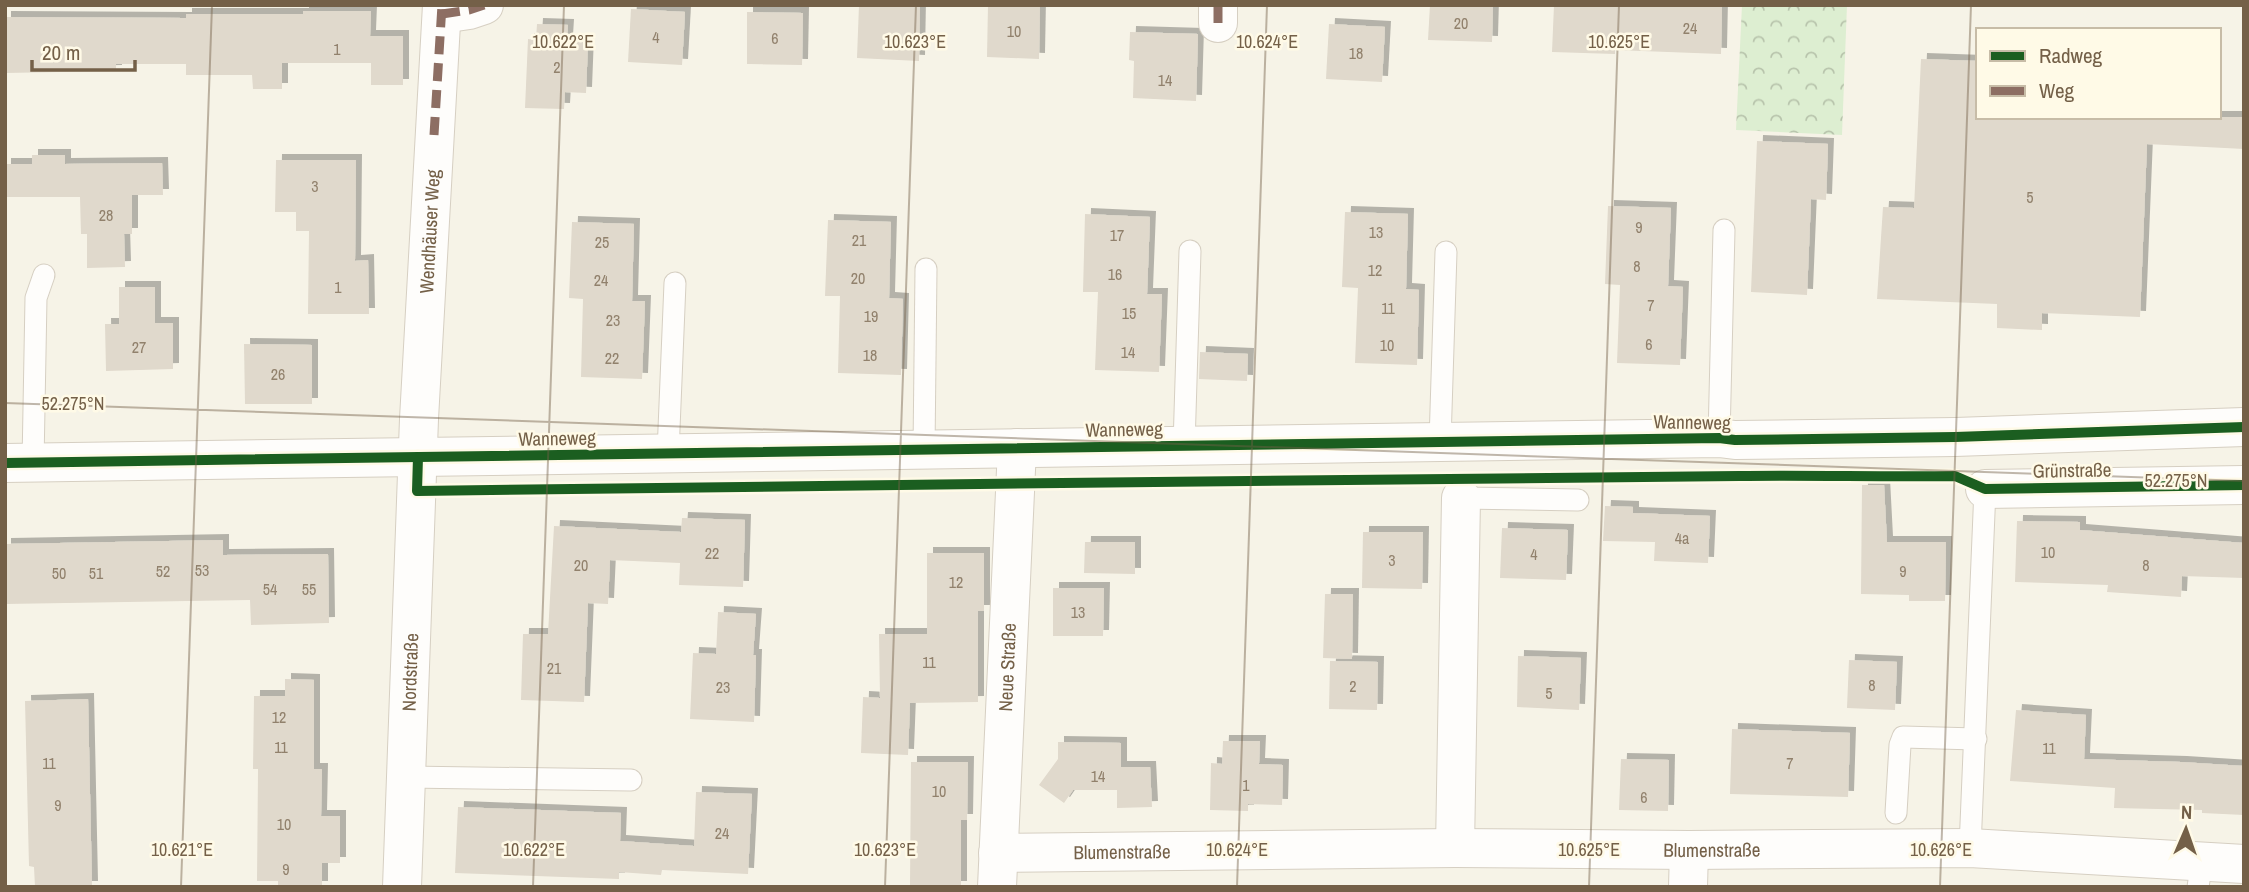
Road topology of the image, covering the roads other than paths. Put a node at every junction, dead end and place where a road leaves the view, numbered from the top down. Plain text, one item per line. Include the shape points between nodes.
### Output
1 (484, 5) edge
2 (442, 10) edge
3 (1724, 230) dead end
4 (1190, 251) dead end
5 (1446, 252) dead end
6 (926, 269) dead end
7 (44, 275) dead end
8 (675, 283) dead end
9 (2244, 427) edge
10 (1719, 438) junction
11 (1440, 442) junction
12 (1184, 446) junction
13 (1017, 448) junction
14 (924, 450) junction
15 (668, 453) junction
16 (418, 457) junction
17 (19, 463) edge
18 (2244, 485) edge
19 (1985, 489) joint
20 (1461, 498) joint
21 (1578, 500) dead end
22 (1976, 739) junction
23 (407, 777) junction
24 (631, 780) dead end
25 (1896, 813) dead end
26 (1455, 848) junction
27 (1970, 848) junction
28 (2244, 864) edge
29 (1688, 868) edge
30 (997, 870) edge
31 (2200, 874) edge
32 (402, 887) edge

1 - 2 street
2 - 16 street, Wendhäuser Weg
3 - 10 lane, Wanneweg
4 - 12 lane, Wanneweg
5 - 11 lane
6 - 14 lane
7 - 17 lane, Wanneweg via 36,298
8 - 15 lane
9 - 10 street, Wanneweg via 1955,437
10 - 11 street, Wanneweg
11 - 12 street, Wanneweg
12 - 13 street, Wanneweg
13 - 14 street, Wanneweg
13 - 30 street, Neue Straße
14 - 15 street, Wanneweg
15 - 16 street, Wanneweg
16 - 17 street, Wanneweg
16 - 23 street, Nordstraße
18 - 19 street, Grünstraße
19 - 22 lane
20 - 21 lane
20 - 26 street
22 - 25 lane via 1903,737
22 - 27 lane
23 - 24 lane
23 - 32 street, Nordstraße
26 - 29 street, Blumenstraße
26 - 30 street, Blumenstraße
27 - 29 street, Blumenstraße
27 - 31 street, Blumenstraße
28 - 31 street, Blumenstraße

